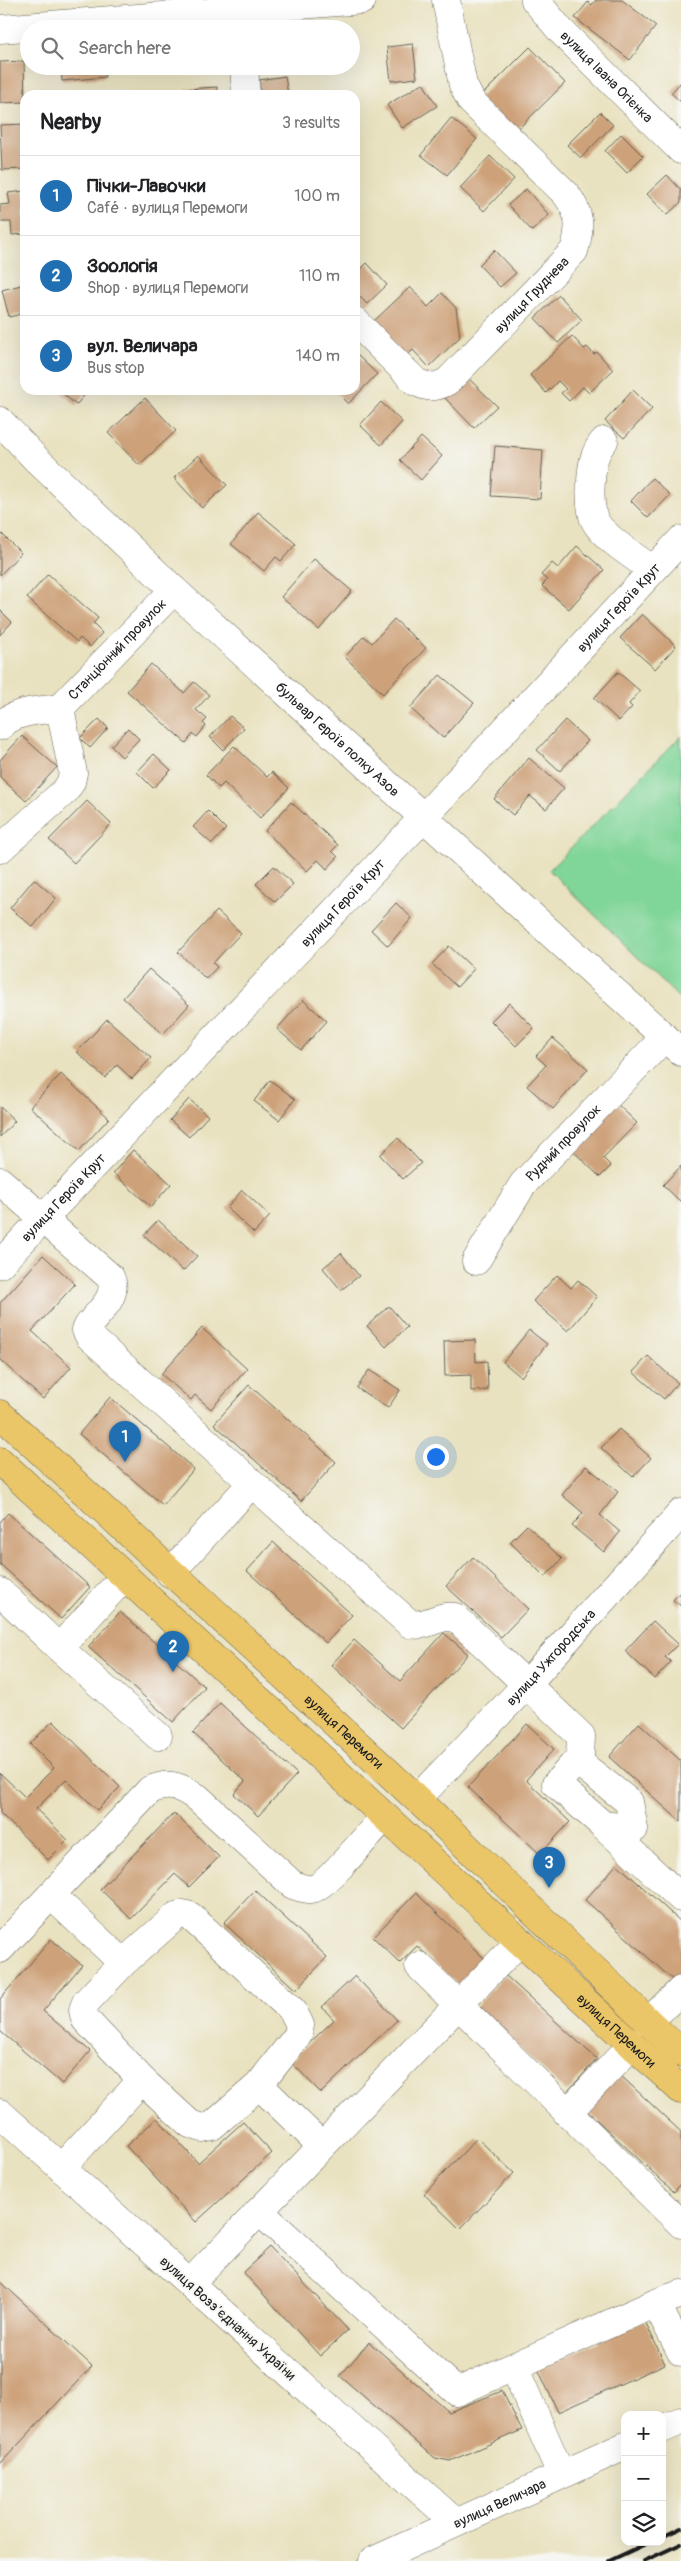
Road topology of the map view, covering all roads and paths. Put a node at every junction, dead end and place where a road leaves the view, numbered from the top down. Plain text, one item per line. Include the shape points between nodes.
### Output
1 (362, 0) edge
2 (446, 0) edge
3 (535, 0) edge
4 (240, 19) edge
5 (216, 20) edge
6 (20, 28) edge
7 (0, 29) edge
8 (245, 75) edge
9 (246, 90) edge
10 (681, 150) edge
11 (360, 327) edge
12 (0, 421) edge
13 (604, 440) dead end
14 (681, 540) edge
15 (653, 570) junction
16 (174, 590) junction
17 (60, 708) junction
18 (0, 726) edge
19 (424, 817) junction
20 (0, 849) edge
21 (673, 1044) edge
22 (0, 1181) edge
23 (44, 1218) junction
24 (476, 1261) dead end
25 (0, 1264) edge
26 (0, 1414) edge
27 (0, 1461) edge
28 (252, 1483) junction
29 (681, 1514) edge
30 (170, 1573) junction
31 (124, 1576) junction
32 (0, 1592) edge
33 (60, 1648) junction
34 (526, 1685) junction
35 (158, 1736) dead end
36 (417, 1799) junction
37 (385, 1816) junction
38 (51, 1895) junction
39 (681, 1898) edge
40 (520, 1941) junction
41 (0, 1949) edge
42 (124, 1963) junction
43 (419, 1966) dead end
44 (681, 1990) edge
45 (458, 2006) junction
46 (648, 2022) junction
47 (632, 2045) junction
48 (681, 2053) edge
49 (142, 2080) junction
50 (259, 2086) junction
51 (681, 2090) edge
52 (567, 2113) junction
53 (0, 2114) edge
54 (322, 2146) junction
55 (61, 2168) junction
56 (260, 2211) junction
57 (679, 2219) edge
58 (190, 2283) junction
59 (681, 2294) edge
60 (656, 2303) junction
61 (681, 2352) edge
62 (514, 2367) junction
63 (681, 2421) edge
64 (666, 2427) edge
65 (621, 2448) edge
66 (561, 2474) junction
67 (455, 2522) junction
68 (373, 2561) edge

1 - 4 street
2 - 11 street, вулиця Груднева via 463,85 471,101 566,194 580,221 578,237 574,251 448,381 439,386 426,387 416,382
3 - 10 street, вулиця Івана Огієнка via 561,31
4 - 5 street
6 - 7 street
8 - 9 street
12 - 16 street, бульвар Героїв полку Азов via 36,460
13 - 15 street via 593,462 590,499 593,518 606,535
14 - 15 street, вулиця Героїв Крут
15 - 19 street, вулиця Героїв Крут
16 - 17 street, Станціонний провулок
16 - 19 street, бульвар Героїв полку Азов
17 - 18 street via 21,713
17 - 20 street via 72,764 71,782
19 - 21 street, бульвар Героїв полку Азов
19 - 23 street, вулиця Героїв Крут
21 - 24 street, Рудний провулок via 523,1184
22 - 23 street
23 - 25 street, вулиця Героїв Крут
23 - 28 street via 110,1277 113,1284 113,1294 86,1330 89,1336
26 - 30 main road, вулиця Перемоги
27 - 31 main road, вулиця Перемоги
28 - 30 street
28 - 34 street via 410,1624 419,1626 446,1616 455,1617
29 - 34 street, вулиця Ужгородська
30 - 36 main road, вулиця Перемоги
31 - 33 street
31 - 37 main road, вулиця Перемоги
32 - 33 street
33 - 35 street
34 - 36 street, вулиця Ужгородська
34 - 39 street via 581,1736 582,1751 577,1762 556,1784
36 - 46 main road, вулиця Перемоги
37 - 38 street via 327,1880 313,1889 303,1889 288,1880 198,1798 183,1788 161,1785 150,1790
37 - 40 main road, вулиця Перемоги
38 - 41 street
38 - 42 street
40 - 45 street
40 - 47 main road, вулиця Перемоги
42 - 49 street via 86,2002 83,2010 89,2025
42 - 50 street via 176,1916 183,1914 195,1920 297,2017 300,2025 298,2035
43 - 45 street
44 - 46 street
45 - 52 street
45 - 54 street
46 - 48 main road, вулиця Перемоги
47 - 51 main road, вулиця Перемоги
47 - 52 street
49 - 50 street via 190,2124 208,2128
49 - 55 street
50 - 54 street
52 - 57 street
53 - 55 street, вулиця Воззʼєднання України
54 - 56 street
55 - 58 street, вулиця Воззʼєднання України
56 - 58 street
56 - 62 street via 457,2392
58 - 67 street, вулиця Воззʼєднання України
59 - 60 street
60 - 61 street
60 - 62 street
62 - 66 street
63 - 64 street
65 - 66 street, вулиця Величара
66 - 67 street, вулиця Величара
67 - 68 street, вулиця Величара

